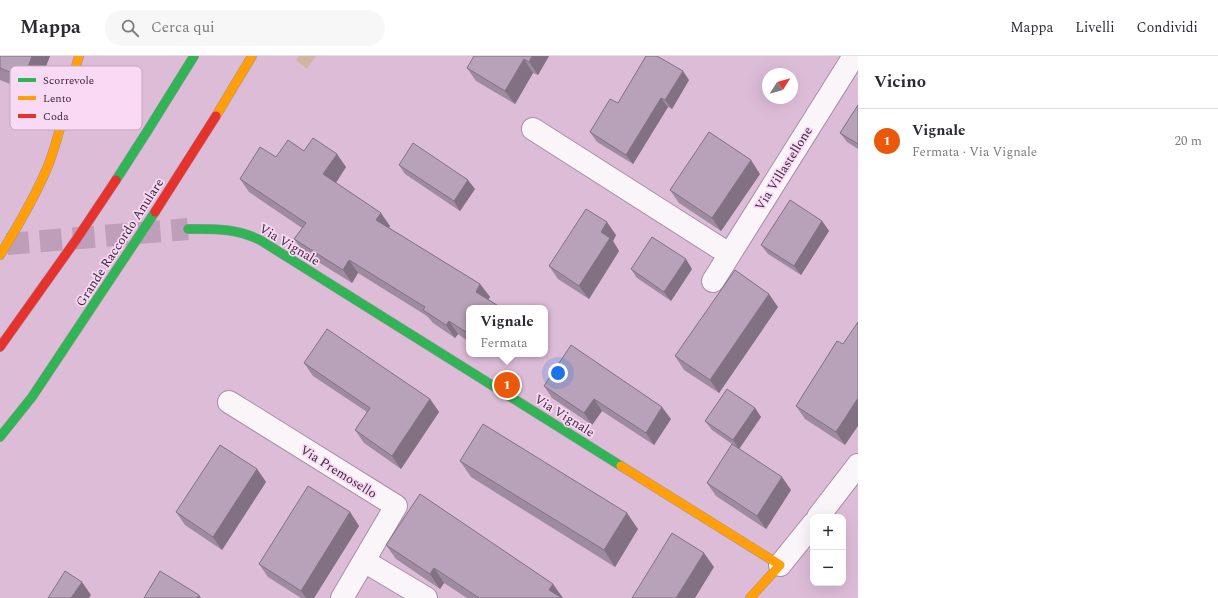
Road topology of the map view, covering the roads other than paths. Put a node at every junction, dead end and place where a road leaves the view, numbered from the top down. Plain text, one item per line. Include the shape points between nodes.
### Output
1 (79, 56) edge
2 (194, 56) edge
3 (252, 56) edge
4 (854, 56) edge
5 (76, 66) edge
6 (533, 129) dead end
7 (58, 130) edge
8 (188, 229) tunnel mouth
9 (729, 254) junction
10 (0, 255) edge
11 (712, 280) dead end
12 (0, 347) edge
13 (229, 402) dead end
14 (0, 437) edge
15 (858, 465) edge
16 (820, 514) edge
17 (810, 528) edge
18 (364, 561) junction
19 (780, 564) junction
20 (342, 598) edge
21 (426, 598) edge
22 (750, 598) edge

1 - 5 main road
2 - 12 main road via 111,188
3 - 14 main road, Grande Raccordo Anulare via 136,242 32,397
4 - 9 street, Via Villastellone
6 - 9 street
7 - 10 main road via 33,199
8 - 19 main road, Via Vignale via 232,230 244,232 260,240
9 - 11 street, Via Villastellone
13 - 18 street, Via Premosello via 396,506
15 - 16 street
17 - 19 street
18 - 20 street, Via Premosello
18 - 21 street
19 - 22 main road

